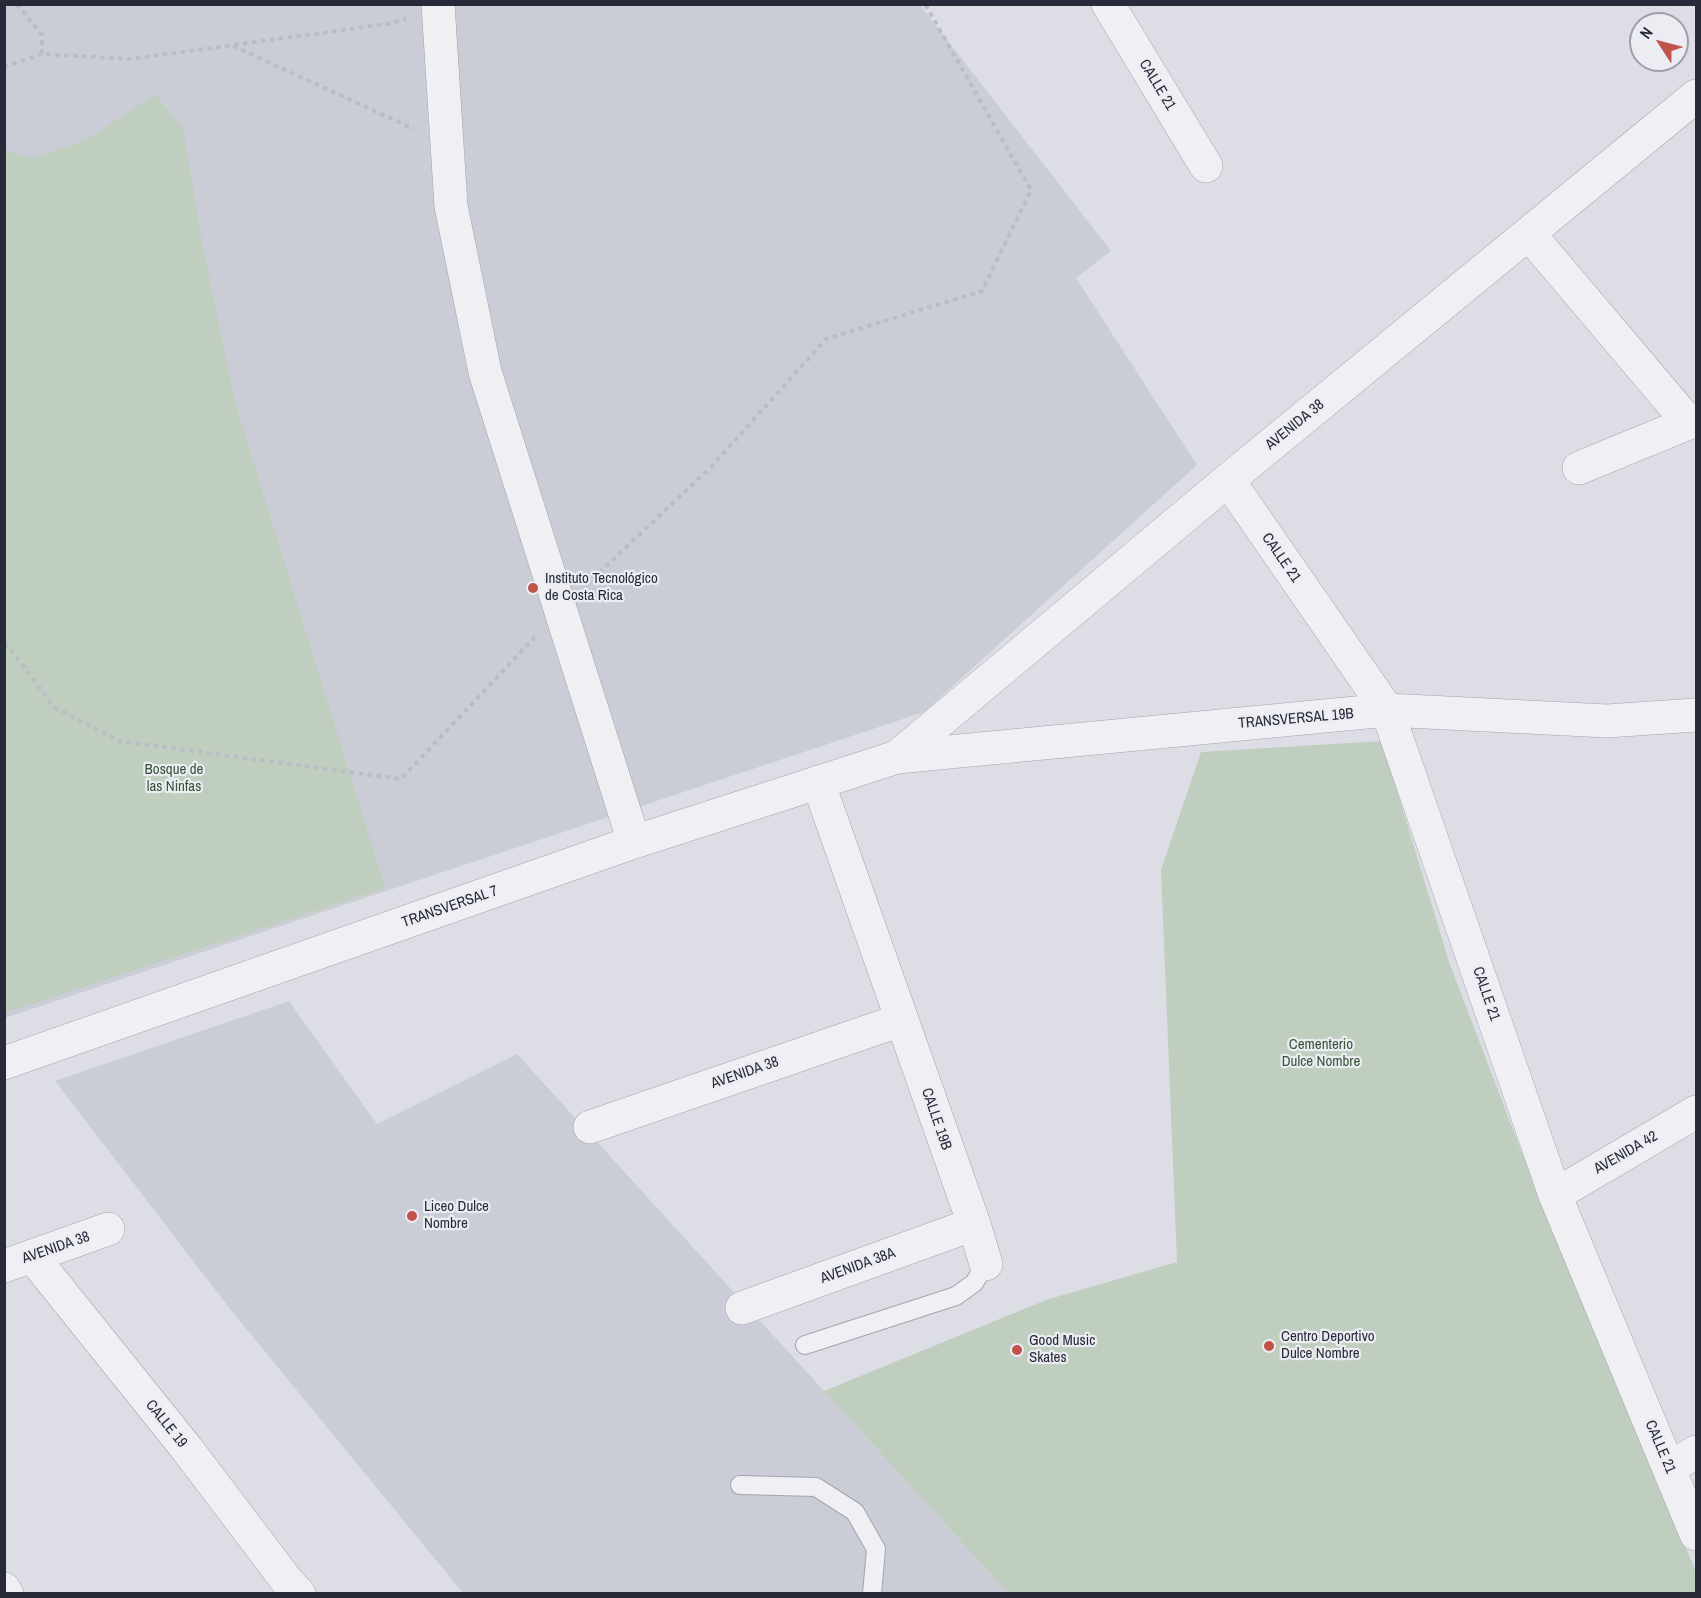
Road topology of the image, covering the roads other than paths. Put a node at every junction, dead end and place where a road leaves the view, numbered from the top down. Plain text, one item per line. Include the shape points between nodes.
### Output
1 (1108, 4) edge
2 (438, 8) edge
3 (1696, 96) edge
4 (1206, 166) dead end
5 (1529, 234) junction
6 (1693, 421) edge
7 (1580, 468) dead end
8 (1228, 480) junction
9 (1387, 710) junction
10 (1696, 715) edge
11 (897, 757) junction
12 (818, 782) junction
13 (634, 842) junction
14 (901, 1020) junction
15 (4, 1063) edge
16 (1696, 1112) edge
17 (590, 1127) dead end
18 (1555, 1194) junction
19 (974, 1224) junction
20 (108, 1229) dead end
21 (18, 1261) edge
22 (986, 1264) joint
23 (742, 1308) dead end
24 (805, 1345) dead end
25 (1696, 1452) edge
26 (1669, 1468) junction
27 (740, 1485) dead end
28 (1696, 1534) edge
29 (4, 1589) edge
30 (8, 1593) edge
31 (299, 1593) edge
32 (872, 1593) edge

1 - 4 street, CALLE 21
2 - 13 street via 450,206 485,372
3 - 5 street, AVENIDA 38
5 - 6 street
5 - 8 street, AVENIDA 38
6 - 7 street
8 - 9 street, CALLE 21
8 - 11 street, AVENIDA 38
9 - 10 street, TRANSVERSAL 19B via 1607,721
9 - 11 street, TRANSVERSAL 19B
9 - 18 street, CALLE 21
11 - 12 street, TRANSVERSAL 7
12 - 13 street, TRANSVERSAL 7
12 - 14 street, CALLE 19B
13 - 15 street, TRANSVERSAL 7
14 - 17 street, AVENIDA 38
14 - 19 street, CALLE 19B
16 - 18 street, AVENIDA 42
18 - 26 street, CALLE 21
19 - 22 street, CALLE 19B
19 - 23 street, AVENIDA 38A
20 - 21 street, AVENIDA 38
21 - 31 street, CALLE 19
22 - 24 lane, CALLE 19B via 974,1283 956,1296
25 - 26 street
26 - 28 street, CALLE 21
27 - 32 lane via 816,1487 855,1512 876,1549
29 - 30 street

